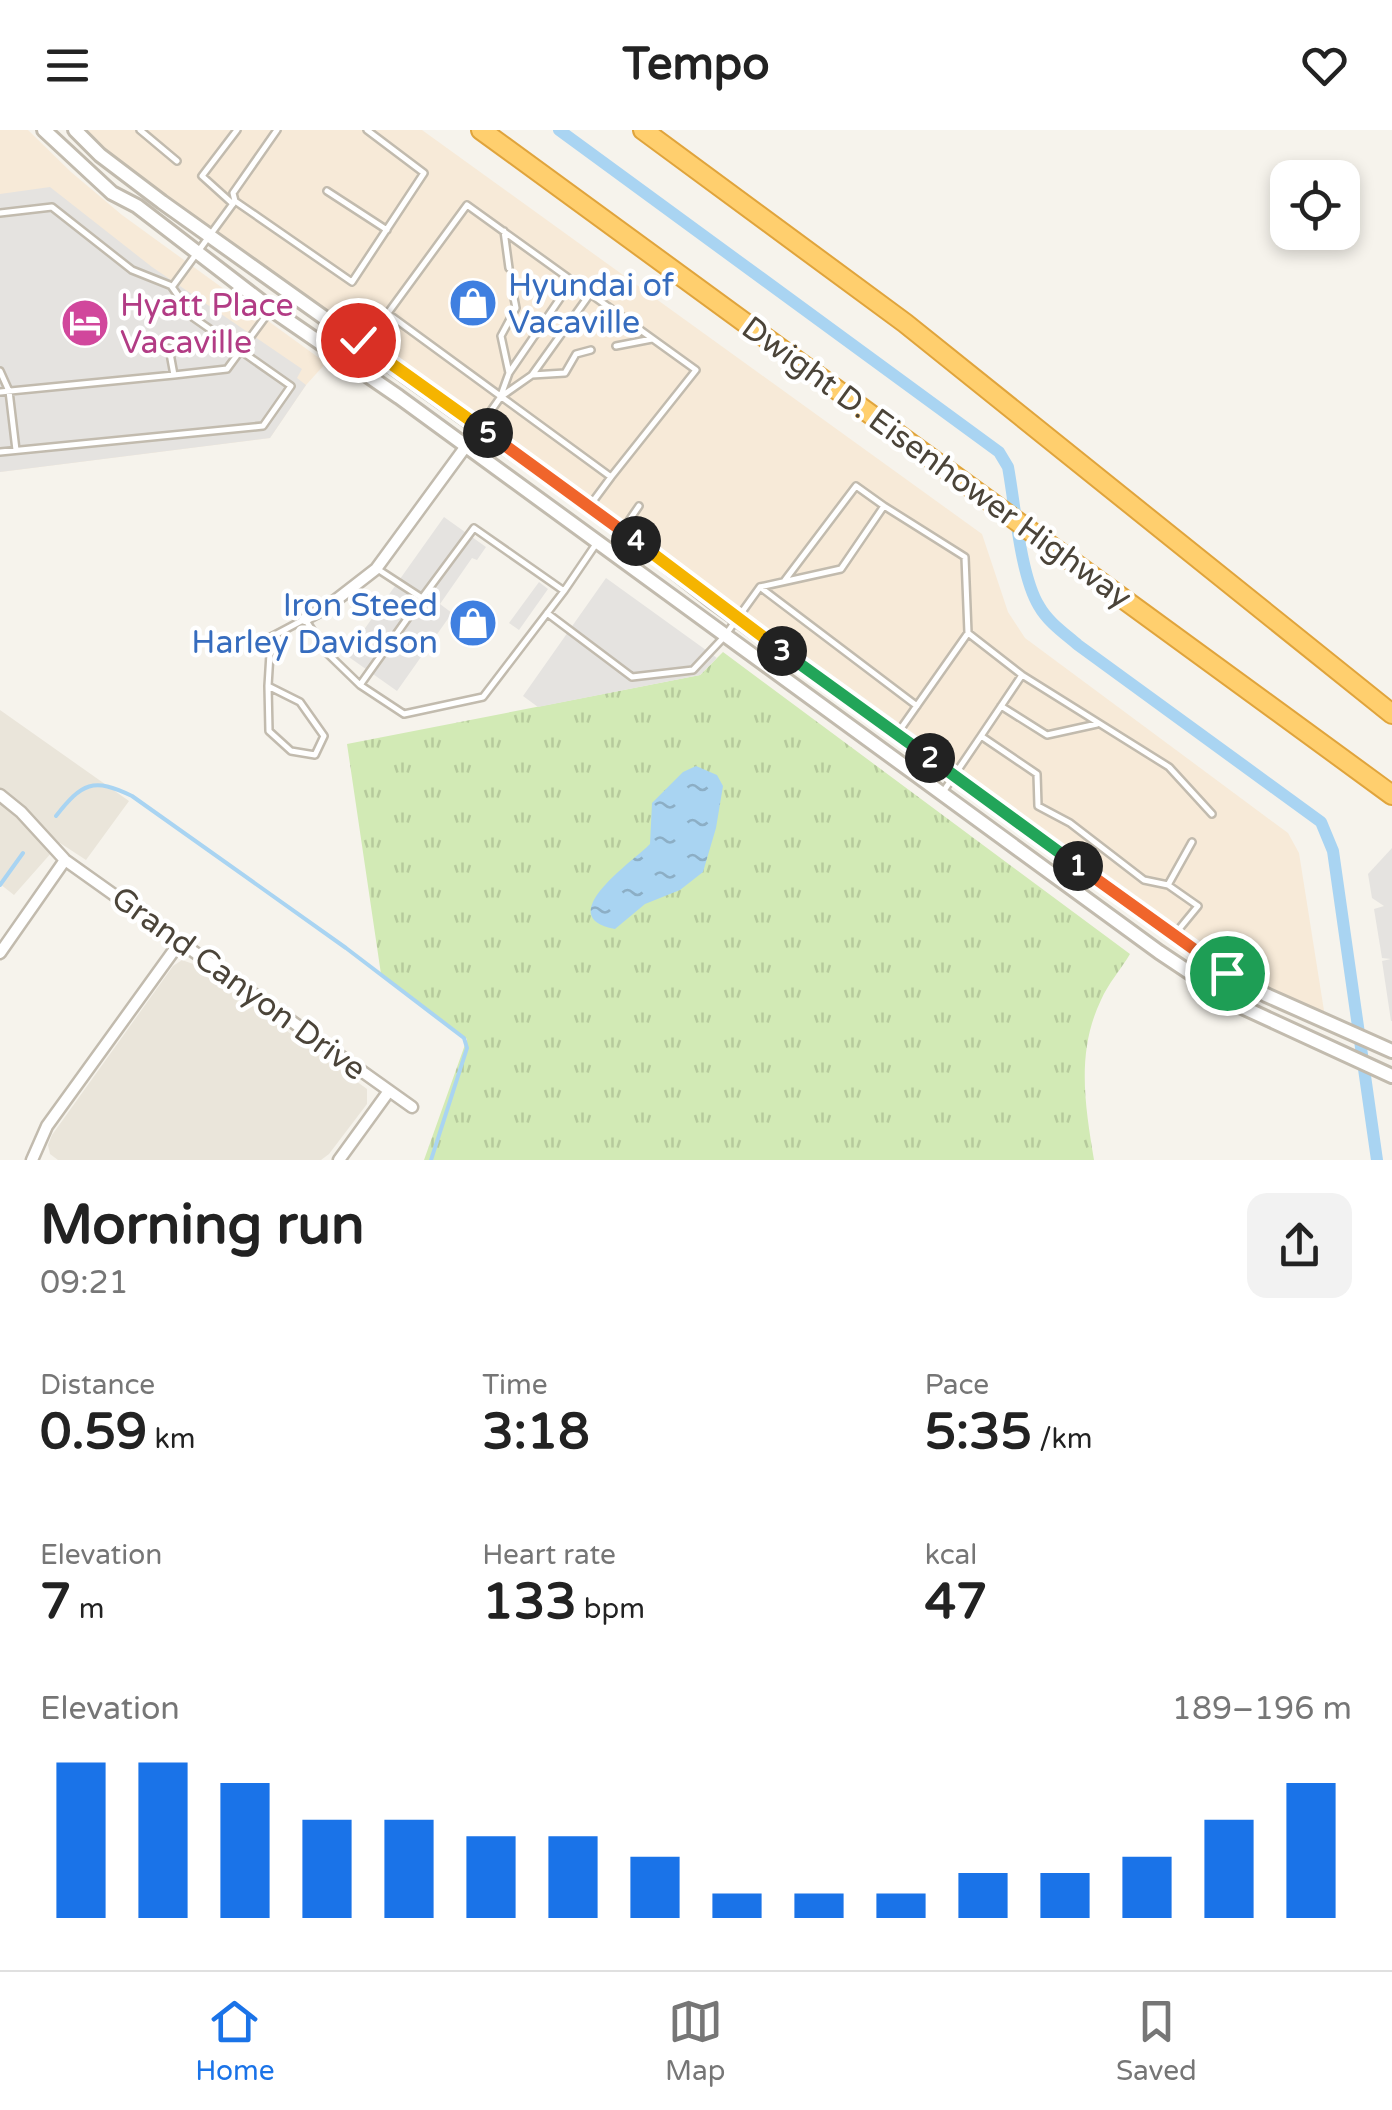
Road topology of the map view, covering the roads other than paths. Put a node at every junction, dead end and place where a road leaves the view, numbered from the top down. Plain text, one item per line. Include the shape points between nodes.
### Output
1 (44, 130) edge
2 (75, 130) edge
3 (140, 130) edge
4 (237, 130) edge
5 (277, 130) edge
6 (367, 130) edge
7 (481, 130) edge
8 (643, 130) edge
9 (177, 161) dead end
10 (328, 191) dead end
11 (234, 202) junction
12 (0, 213) edge
13 (387, 230) junction
14 (504, 232) junction
15 (210, 237) junction
16 (199, 252) junction
17 (509, 268) dead end
18 (572, 281) junction
19 (172, 286) junction
20 (590, 294) junction
21 (514, 298) dead end
22 (271, 309) junction
23 (386, 313) junction
24 (653, 339) junction
25 (364, 345) junction
26 (616, 346) dead end
27 (169, 348) dead end
28 (591, 350) dead end
29 (241, 351) junction
30 (0, 371) edge
31 (509, 372) junction
32 (174, 375) junction
33 (532, 375) junction
34 (9, 390) junction
35 (0, 392) edge
36 (500, 398) junction
37 (480, 428) junction
38 (465, 446) junction
39 (16, 450) junction
40 (0, 452) edge
41 (611, 477) junction
42 (589, 506) junction
43 (640, 506) dead end
44 (884, 506) junction
45 (622, 530) junction
46 (598, 542) junction
47 (376, 568) junction
48 (783, 582) junction
49 (760, 587) junction
50 (564, 591) junction
51 (422, 598) junction
52 (547, 613) junction
53 (737, 618) junction
54 (305, 619) junction
55 (968, 633) junction
56 (724, 637) junction
57 (1022, 675) junction
58 (360, 685) junction
59 (268, 686) junction
60 (917, 706) junction
61 (1001, 706) junction
62 (1392, 714) edge
63 (1097, 724) junction
64 (897, 734) junction
65 (981, 736) junction
66 (955, 776) junction
67 (942, 794) junction
68 (0, 795) edge
69 (1392, 795) edge
70 (1212, 814) dead end
71 (1192, 842) dead end
72 (65, 860) junction
73 (1168, 884) junction
74 (1174, 935) junction
75 (180, 942) junction
76 (1159, 952) junction
77 (0, 953) edge
78 (1392, 1051) edge
79 (1392, 1076) edge
80 (389, 1091) junction
81 (412, 1107) dead end
82 (32, 1160) edge
83 (339, 1160) edge

1 - 16 street via 112,194
2 - 15 street
3 - 9 lane
4 - 11 lane via 202,176
5 - 11 lane via 233,193
6 - 13 lane via 424,173
7 - 69 highway, Dwight D. Eisenhower Highway
8 - 62 highway via 906,324
10 - 13 lane
11 - 13 lane via 352,282
11 - 15 lane
12 - 19 lane via 52,207 132,270
14 - 17 lane
14 - 18 lane
14 - 23 lane via 467,205
15 - 16 lane
15 - 25 street
16 - 19 lane
16 - 22 street
18 - 20 lane
18 - 31 lane
19 - 29 lane via 194,318
20 - 24 lane
20 - 33 lane
21 - 31 lane via 516,308 501,336
22 - 29 lane
22 - 38 street
23 - 25 lane
23 - 36 lane
24 - 26 lane
24 - 41 lane via 696,370
25 - 37 street
27 - 32 lane
28 - 33 lane via 576,354 566,373
29 - 32 lane via 227,369
29 - 39 lane via 291,386 262,426
30 - 34 lane
31 - 36 lane
32 - 34 lane
33 - 36 lane
34 - 35 lane
34 - 39 lane
36 - 37 lane
36 - 41 lane
37 - 38 street
37 - 42 street
38 - 46 street
38 - 47 street
39 - 40 lane
41 - 42 lane
42 - 45 street
43 - 45 lane
44 - 48 lane via 841,570
44 - 48 lane via 856,486
44 - 55 lane via 966,557
45 - 53 street
46 - 50 lane
46 - 56 street
47 - 51 lane
47 - 54 street
48 - 49 lane
49 - 53 lane
49 - 60 lane
50 - 51 lane via 474,528
50 - 52 lane
51 - 58 lane
52 - 56 lane via 632,677 692,670
52 - 58 lane via 483,697 404,714
53 - 56 lane
53 - 64 street
54 - 58 lane
54 - 59 lane via 271,637
55 - 57 lane
55 - 60 lane
56 - 67 street
57 - 61 lane
57 - 63 lane
59 - 59 lane via 300,702 324,736 315,755 291,750 269,730
60 - 64 lane
61 - 63 lane via 1046,735
61 - 65 lane
63 - 70 lane via 1169,767
64 - 66 street
65 - 66 lane
65 - 73 lane via 1036,774 1038,806 1144,880
66 - 67 lane
66 - 74 street
67 - 76 street
68 - 72 street, Grand Canyon Drive
71 - 73 lane
72 - 75 street, Grand Canyon Drive
72 - 77 street
73 - 74 lane via 1198,906
74 - 76 street
74 - 78 street via 1266,995
75 - 80 street, Grand Canyon Drive
75 - 82 street via 47,1126
76 - 79 street via 1240,1006
80 - 81 street, Grand Canyon Drive
80 - 83 street

